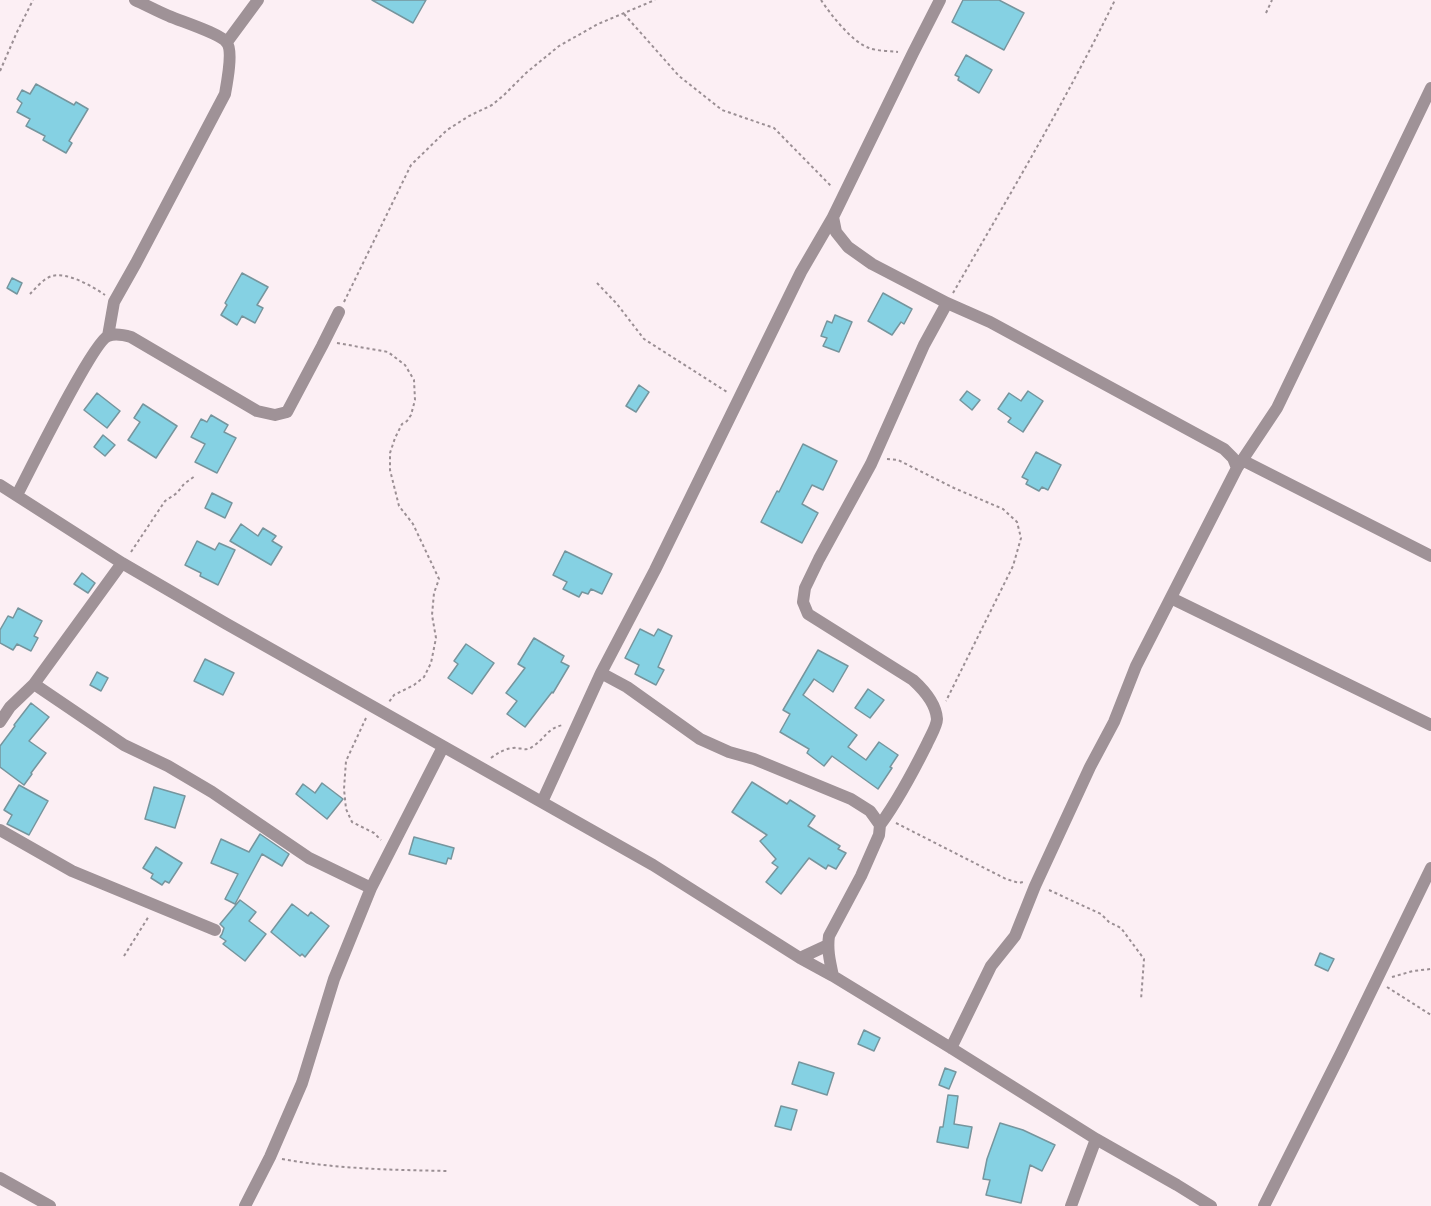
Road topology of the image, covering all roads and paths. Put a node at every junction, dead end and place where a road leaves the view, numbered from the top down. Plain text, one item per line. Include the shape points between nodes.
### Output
1 (33, 0) edge
2 (135, 0) edge
3 (258, 0) edge
4 (655, 0) edge
5 (822, 0) edge
6 (940, 0) edge
7 (1115, 0) edge
8 (1272, 0) edge
9 (1266, 13) dead end
10 (624, 14) junction
11 (227, 42) junction
12 (913, 53) junction
13 (0, 72) edge
14 (1431, 88) edge
15 (842, 198) junction
16 (833, 217) junction
17 (597, 283) dead end
18 (30, 294) dead end
19 (114, 302) junction
20 (947, 303) junction
21 (339, 312) joint
22 (108, 336) junction
23 (322, 346) junction
24 (739, 399) junction
25 (870, 464) junction
26 (1239, 464) junction
27 (195, 476) dead end
28 (0, 485) edge
29 (16, 495) junction
30 (1431, 556) edge
31 (122, 564) junction
32 (1171, 598) junction
33 (601, 673) junction
34 (34, 684) junction
35 (376, 710) junction
36 (937, 720) junction
37 (0, 722) edge
38 (1431, 724) edge
39 (577, 727) junction
40 (443, 747) junction
41 (478, 766) junction
42 (542, 802) junction
43 (883, 821) junction
44 (0, 830) edge
45 (390, 850) junction
46 (1431, 868) edge
47 (1038, 880) junction
48 (371, 888) junction
49 (156, 906) junction
50 (215, 930) dead end
51 (828, 945) junction
52 (124, 956) dead end
53 (800, 958) junction
54 (1431, 969) edge
55 (833, 976) junction
56 (1378, 982) junction
57 (1141, 1000) dead end
58 (1431, 1015) edge
59 (951, 1048) junction
60 (1096, 1139) junction
61 (270, 1157) junction
62 (449, 1171) dead end
63 (0, 1178) edge
64 (50, 1206) edge
65 (245, 1206) edge
66 (1071, 1206) edge
67 (1211, 1206) edge
68 (1264, 1206) edge

1 - 13 path
2 - 11 street
3 - 11 street
4 - 10 path
5 - 12 path via 853,38 869,48
6 - 12 street
7 - 20 path
8 - 9 path
10 - 15 path via 679,76 722,110 774,128
10 - 21 path via 559,46 492,105 447,130 411,165
11 - 19 street via 225,94
12 - 15 street
14 - 26 street via 1277,408
15 - 16 street
16 - 20 street via 836,232 848,247
16 - 24 street via 801,272
17 - 24 path via 644,339
18 - 19 path via 52,276 68,277 88,284
19 - 22 street
20 - 25 street
20 - 26 street via 1001,327 1224,449
21 - 23 street
22 - 23 street via 130,337 257,411 275,415 287,412
22 - 29 street via 82,374
23 - 35 path via 340,343 388,352 405,364 414,380 415,400 411,415 395,438 390,470 399,506 439,579 432,615 436,638 424,677
24 - 33 street
25 - 36 street via 819,559 805,588 803,602 808,614 913,680 926,692
25 - 36 path via 898,460 1003,509 1017,522 1021,538 1012,566
26 - 30 street
26 - 32 street
27 - 31 path via 165,501
28 - 29 street
29 - 31 street
31 - 34 street
31 - 35 street
32 - 38 street
32 - 47 street
33 - 39 street
33 - 43 street via 700,739 851,799
34 - 37 street
34 - 48 street via 124,745 212,792 309,858
35 - 40 street
35 - 45 path via 346,761 344,789 352,822 374,833
36 - 43 street via 910,778
39 - 41 path via 561,725 526,750 501,751
39 - 42 street
40 - 41 street
40 - 45 street
41 - 42 street
42 - 53 street via 653,865
43 - 47 path via 1006,879 1019,883
43 - 51 street
44 - 49 street via 72,871
45 - 48 street
46 - 56 street
47 - 57 path via 1121,928 1144,959
47 - 59 street via 1015,936 992,966
48 - 61 street via 334,979 302,1083
49 - 50 street
49 - 52 path
51 - 53 street
51 - 55 street
53 - 55 street
54 - 56 path
55 - 59 street
56 - 58 path
56 - 68 street
59 - 60 street
60 - 66 street
60 - 67 street
61 - 62 path via 377,1170
61 - 65 street
63 - 64 street

